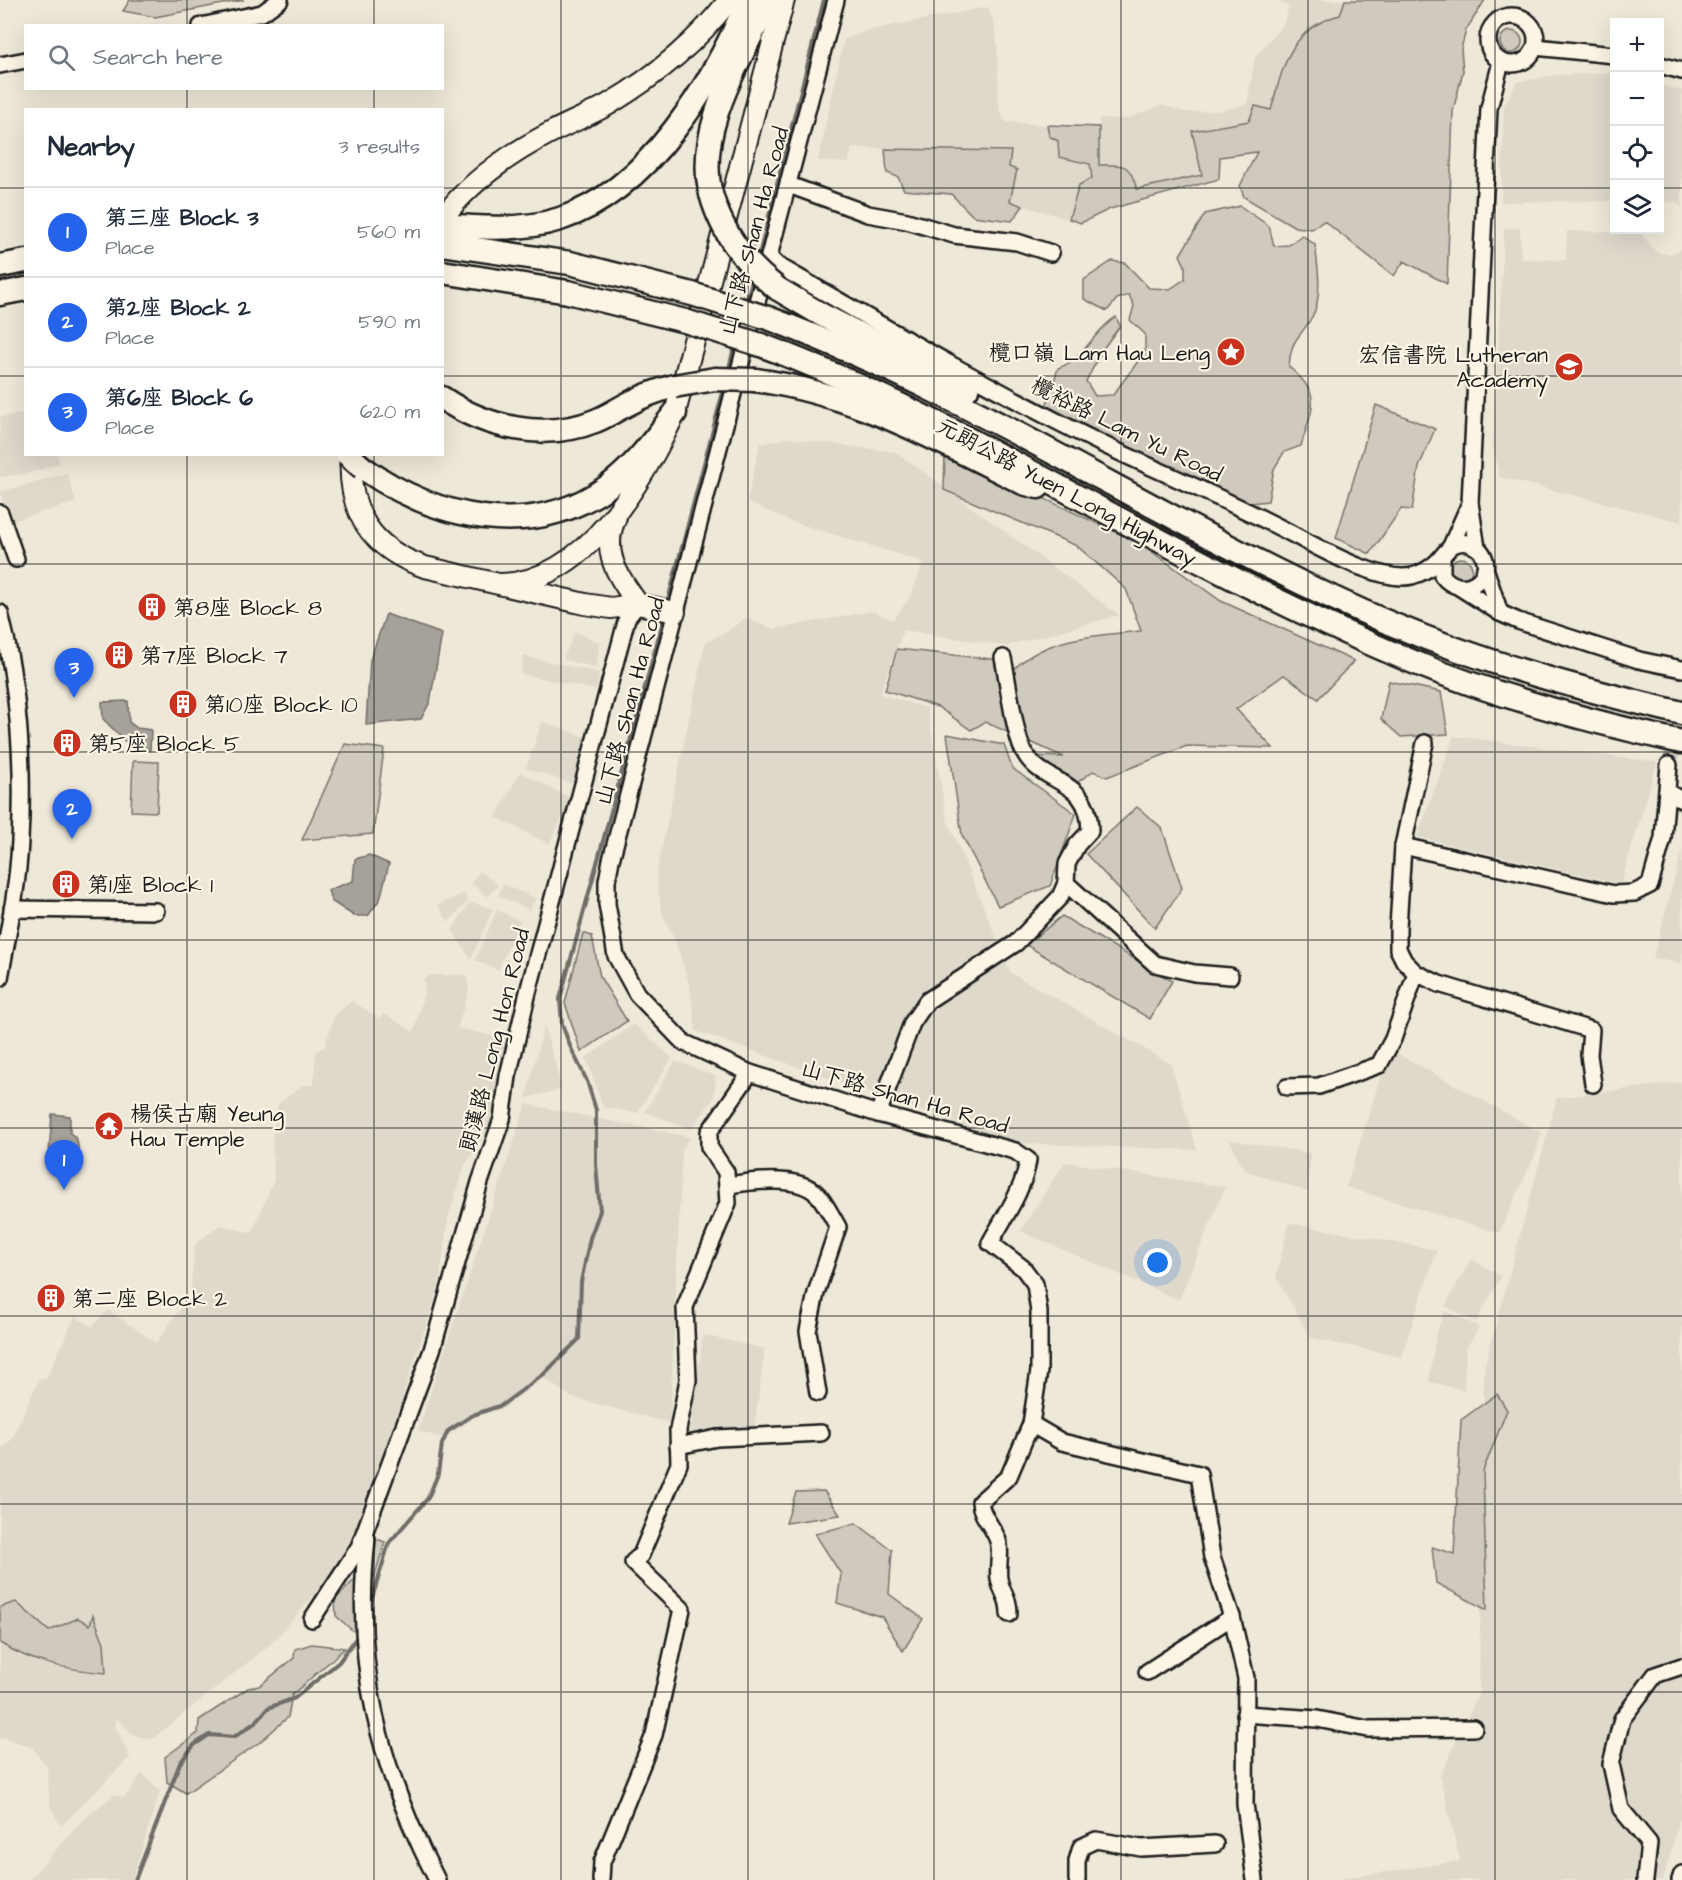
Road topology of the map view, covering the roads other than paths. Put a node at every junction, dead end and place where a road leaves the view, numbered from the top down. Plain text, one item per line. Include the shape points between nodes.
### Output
1 (280, 0) edge
2 (729, 0) edge
3 (748, 0) edge
4 (768, 0) edge
5 (784, 0) edge
6 (836, 0) edge
7 (1511, 8) edge
8 (210, 24) edge
9 (1535, 47) junction
10 (1610, 56) edge
11 (24, 60) edge
12 (1501, 62) junction
13 (0, 65) edge
14 (1664, 66) edge
15 (1682, 71) edge
16 (789, 185) junction
17 (444, 217) edge
18 (454, 238) edge
19 (1051, 253) dead end
20 (771, 258) junction
21 (24, 261) edge
22 (0, 266) edge
23 (444, 272) edge
24 (444, 399) edge
25 (675, 413) junction
26 (353, 459) edge
27 (1080, 465) junction
28 (623, 502) junction
29 (1470, 503) junction
30 (1094, 504) junction
31 (0, 513) edge
32 (1477, 548) junction
33 (1446, 551) junction
34 (16, 559) dead end
35 (1485, 568) junction
36 (501, 584) junction
37 (1459, 587) junction
38 (643, 605) junction
39 (672, 612) junction
40 (0, 613) edge
41 (1500, 613) junction
42 (1004, 658) dead end
43 (1682, 669) edge
44 (1682, 713) edge
45 (1682, 742) edge
46 (1425, 743) dead end
47 (1669, 765) tunnel mouth
48 (1667, 792) junction
49 (1682, 800) edge
50 (1403, 846) junction
51 (1066, 883) junction
52 (156, 911) dead end
53 (7, 919) edge
54 (1416, 973) junction
55 (1230, 976) dead end
56 (0, 978) edge
57 (750, 1073) junction
58 (1593, 1084) dead end
59 (1287, 1087) dead end
60 (878, 1114) junction
61 (729, 1185) junction
62 (819, 1393) dead end
63 (1031, 1424) junction
64 (821, 1433) dead end
65 (678, 1446) junction
66 (369, 1519) junction
67 (1009, 1614) dead end
68 (1232, 1617) junction
69 (312, 1619) dead end
70 (1682, 1666) edge
71 (1147, 1672) dead end
72 (1245, 1714) junction
73 (1474, 1728) dead end
74 (1215, 1844) dead end
75 (1682, 1874) edge
76 (437, 1880) edge
77 (601, 1880) edge
78 (1077, 1880) edge
79 (1256, 1880) edge
80 (1645, 1880) edge
81 (1680, 1880) edge

1 - 8 street via 262,13
2 - 17 main road via 674,59 607,105 547,134 494,167
3 - 18 highway via 728,43 686,111 649,159 618,188 558,220
4 - 27 highway, bridge via 714,126 708,171 711,194 733,243 778,289 989,400
5 - 25 main road
6 - 16 street, 山下路 Shan Ha Road
7 - 9 street via 1530,24 1536,36
7 - 12 street via 1495,22 1487,37 1492,54
9 - 10 street
9 - 12 street via 1520,63
11 - 13 street
12 - 29 street via 1489,108
14 - 15 street
16 - 19 street via 868,214 907,220 954,235 1017,242
16 - 20 street, 山下路 Shan Ha Road
18 - 27 highway, 元朗公路 Yuen Long Highway, bridge via 692,294 768,318 921,382
20 - 33 street, 欖裕路 Lam Yu Road via 981,382 1098,442 1267,520 1345,562 1390,575 1411,576 1434,565
20 - 39 street, 山下路 Shan Ha Road
21 - 22 highway
23 - 30 highway, 元朗公路 Yuen Long Highway, bridge via 568,292 685,321 760,345 878,393
24 - 30 highway, bridge via 465,412 516,429 553,431 594,422 632,401 675,386 715,379 755,380 814,390 861,405 1023,483
25 - 26 highway via 633,465 608,487 579,503 532,517 487,518 445,510 405,494
25 - 28 main road via 661,443
26 - 36 main road via 350,478 356,508 386,548 425,567
27 - 44 highway, 元朗公路 Yuen Long Highway via 1267,565 1393,625 1567,686
28 - 36 main road via 588,543 556,570 527,582
28 - 38 main road via 609,541 611,559 616,573
29 - 32 street
29 - 33 street
30 - 45 highway, 元朗公路 Yuen Long Highway via 1212,568 1417,664 1520,700
31 - 34 street
32 - 33 street via 1464,543
32 - 35 street
33 - 37 street via 1442,575
35 - 37 street via 1473,585
35 - 41 street
36 - 38 main road via 612,608
37 - 41 street
38 - 39 main road
38 - 66 street, 朗漢路 Long Hon Road via 627,618 528,992 502,1119 432,1350
39 - 57 street, 山下路 Shan Ha Road via 611,860 607,881 610,934 616,956 637,994 683,1041
40 - 53 street via 14,689 21,771 20,842
41 - 43 street via 1639,660
42 - 51 street via 1022,749 1034,765 1083,799 1090,813 1090,831 1067,864
46 - 50 street
47 - 48 street
48 - 49 street
48 - 50 street via 1663,838 1650,885 1634,893 1614,894
50 - 54 street via 1398,949
51 - 55 street via 1155,964
51 - 60 street via 1060,897 1016,943 927,1001 912,1023
52 - 53 street
53 - 56 street
54 - 58 street via 1439,984 1591,1029
54 - 59 street via 1393,1039 1379,1065 1319,1086
57 - 60 street, 山下路 Shan Ha Road
57 - 61 street via 709,1132 709,1147 726,1172
60 - 63 street, 山下路 Shan Ha Road via 1015,1151 1028,1160 1018,1193 990,1243 1023,1268 1035,1284 1039,1371
61 - 62 street via 758,1180 790,1182 818,1194 838,1227 808,1331
61 - 65 street via 728,1203 685,1307 688,1380
63 - 67 street via 1009,1476 980,1502 998,1540 999,1578 1002,1592 1009,1599
63 - 68 street via 1062,1442 1200,1474 1212,1557
64 - 65 street via 717,1438
65 - 77 street via 679,1464 641,1555 633,1562 682,1609 654,1735 602,1862
66 - 69 street, 朗漢路 Long Hon Road via 359,1547
66 - 76 street, 朗漢路 Long Hon Road via 363,1582 371,1700 383,1754 408,1822
68 - 71 street
68 - 72 street via 1246,1678
70 - 80 street via 1655,1675 1622,1719 1611,1764 1621,1809 1649,1843
72 - 73 street via 1317,1719 1368,1729
72 - 79 street via 1245,1804
74 - 78 street via 1141,1848 1096,1840 1081,1847
75 - 81 street

